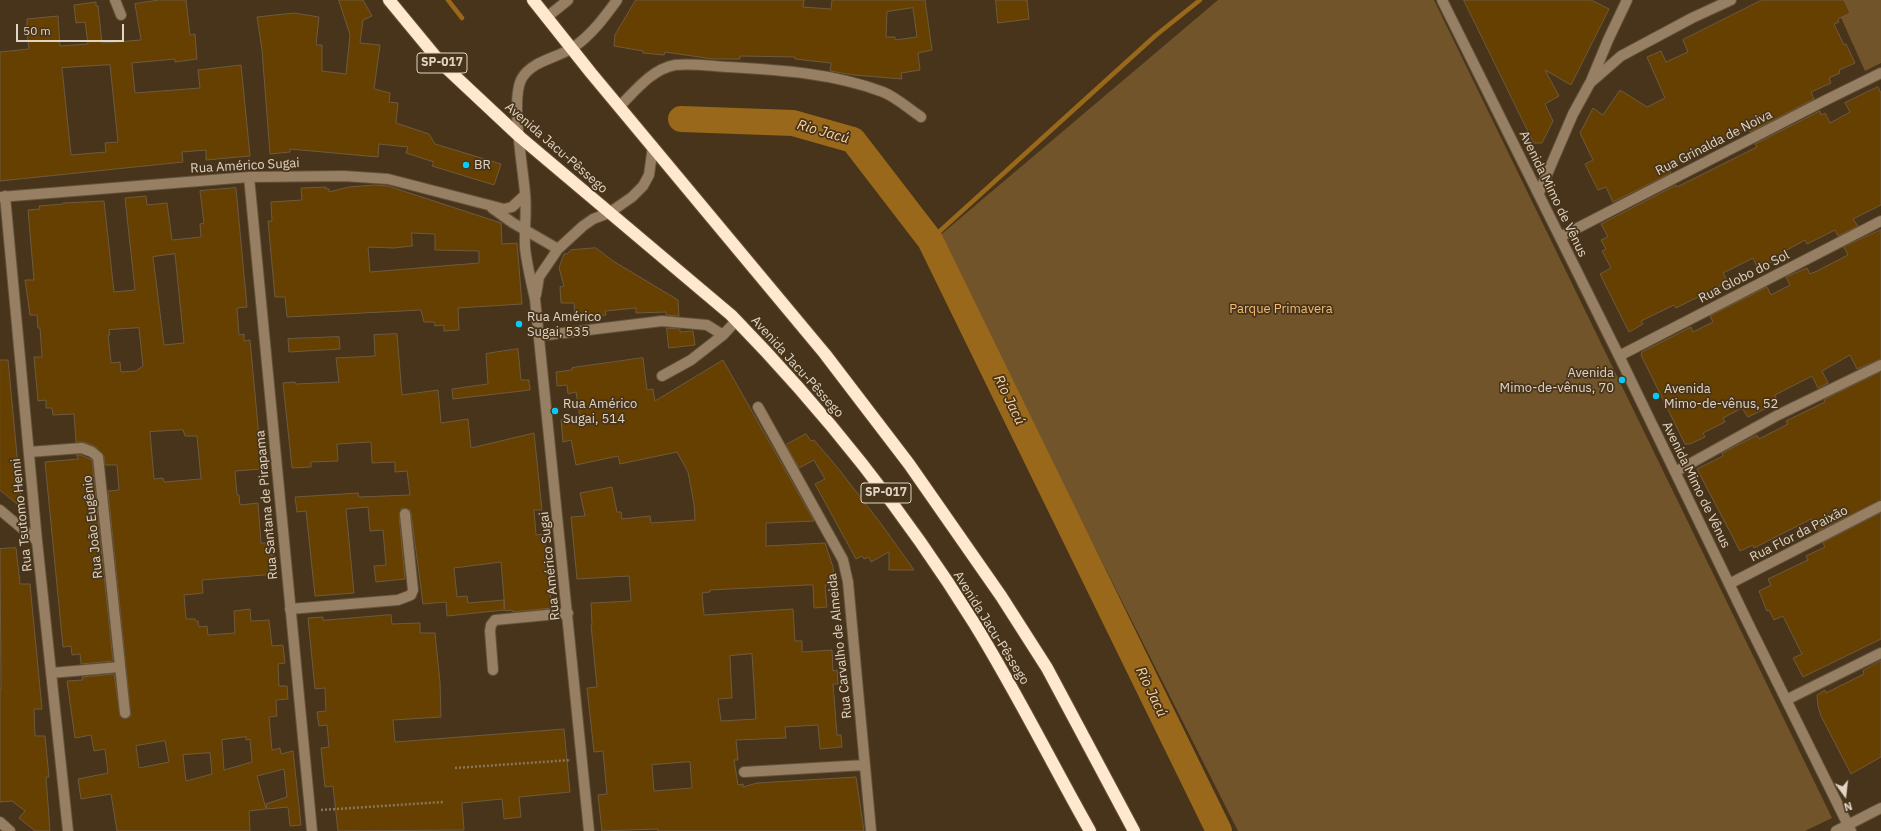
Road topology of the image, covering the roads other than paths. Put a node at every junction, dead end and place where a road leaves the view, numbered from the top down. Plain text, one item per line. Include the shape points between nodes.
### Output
1 (115, 0) edge
2 (390, 0) edge
3 (533, 0) edge
4 (568, 0) edge
5 (617, 0) edge
6 (1442, 0) edge
7 (1627, 0) edge
8 (1731, 0) edge
9 (121, 15) dead end
10 (547, 17) junction
11 (572, 48) junction
12 (1881, 73) edge
13 (1590, 83) junction
14 (619, 107) junction
15 (921, 117) dead end
16 (520, 137) junction
17 (653, 146) junction
18 (248, 177) junction
19 (1539, 193) junction
20 (525, 195) junction
21 (2, 197) edge
22 (488, 206) junction
23 (609, 213) junction
24 (1881, 221) edge
25 (525, 230) junction
26 (1560, 237) junction
27 (558, 249) junction
28 (535, 299) junction
29 (736, 321) junction
30 (723, 335) junction
31 (539, 336) junction
32 (1619, 356) junction
33 (1881, 365) edge
34 (662, 376) dead end
35 (758, 407) dead end
36 (29, 452) junction
37 (1675, 472) junction
38 (1881, 506) edge
39 (0, 510) edge
40 (406, 514) dead end
41 (37, 541) junction
42 (1730, 584) junction
43 (290, 608) junction
44 (568, 612) junction
45 (1881, 653) edge
46 (120, 666) junction
47 (493, 670) dead end
48 (51, 672) junction
49 (1786, 700) junction
50 (125, 713) dead end
51 (865, 765) junction
52 (744, 772) dead end
53 (1881, 808) edge
54 (0, 822) edge
55 (1849, 828) edge
56 (10, 831) edge
57 (68, 831) edge
58 (312, 831) edge
59 (589, 831) edge
60 (871, 831) edge
61 (1090, 831) edge
62 (1134, 831) edge
63 (1836, 831) edge

1 - 9 street
2 - 16 highway, Avenida Jacu-Pêssego / SP-017 via 441,63
3 - 10 highway, Avenida Jacu-Pêssego / SP-017
4 - 10 street
5 - 11 street, Rua Américo Sugai via 588,36
6 - 19 street, Avenida Mimo de Vênus
7 - 13 street
8 - 13 street via 1620,56
10 - 11 highway, Avenida Jacu-Pêssego / SP-017
11 - 14 highway, Avenida Jacu-Pêssego / SP-017
11 - 16 street, Rua Américo Sugai via 536,65 522,78 516,110
12 - 26 street, Rua Grinalda de Noiva
13 - 19 street via 1573,114
14 - 15 street via 649,78 675,65 784,71 823,76 884,92
14 - 17 highway, Avenida Jacu-Pêssego / SP-017
16 - 20 street, Rua Américo Sugai
16 - 23 highway, Avenida Jacu-Pêssego / SP-017
17 - 23 street, Rua Américo Sugai via 649,175 643,186
17 - 62 highway, Avenida Jacu-Pêssego / SP-017 via 825,354 914,470 1047,668
18 - 21 street, Rua Américo Sugai
18 - 22 street, Rua Américo Sugai via 344,176 388,179
18 - 43 street, Rua Santana de Pirapama
19 - 26 street, Avenida Mimo de Vênus
20 - 22 street, Rua Américo Sugai via 512,207
20 - 25 street, Rua Américo Sugai
21 - 36 street, Rua Tsutomo Henni
22 - 25 street, Rua Américo Sugai
23 - 27 street, Rua Américo Sugai via 583,226
23 - 29 highway, Avenida Jacu-Pêssego / SP-017
24 - 32 street, Rua Globo do Sol
25 - 27 street, Rua Américo Sugai
25 - 28 street, Rua Américo Sugai via 527,266
26 - 32 street, Avenida Mimo de Vênus
27 - 28 street, Rua Américo Sugai via 539,277
28 - 31 street, Rua Américo Sugai
29 - 30 street
29 - 61 highway, Avenida Jacu-Pêssego / SP-017 via 838,432 883,489 974,623
30 - 31 street via 707,325 662,320
30 - 34 street via 691,360
31 - 44 street, Rua Américo Sugai
32 - 37 street, Avenida Mimo de Vênus
33 - 37 street via 1778,415
35 - 51 street, Rua Carvalho de Almeida via 843,560 848,582
36 - 41 street, Rua Tsutomo Henni
36 - 46 street, Rua João Eugênio via 82,448 98,457
37 - 42 street, Avenida Mimo de Vênus
38 - 42 street, Rua Flor da Paixão
39 - 41 street
40 - 43 street via 413,590 411,595 398,600
41 - 48 street, Rua Tsutomo Henni
42 - 49 street, Avenida Mimo de Vênus
43 - 58 street, Rua Santana de Pirapama
44 - 47 street via 495,620 490,631
44 - 59 street, Rua Américo Sugai
45 - 49 street
46 - 48 street
46 - 50 street, Rua João Eugênio
48 - 57 street, Rua Tsutomo Henni
49 - 55 street, Avenida Mimo de Vênus
51 - 52 street
51 - 60 street, Rua Carvalho de Almeida
53 - 55 street
54 - 56 street
55 - 63 street

